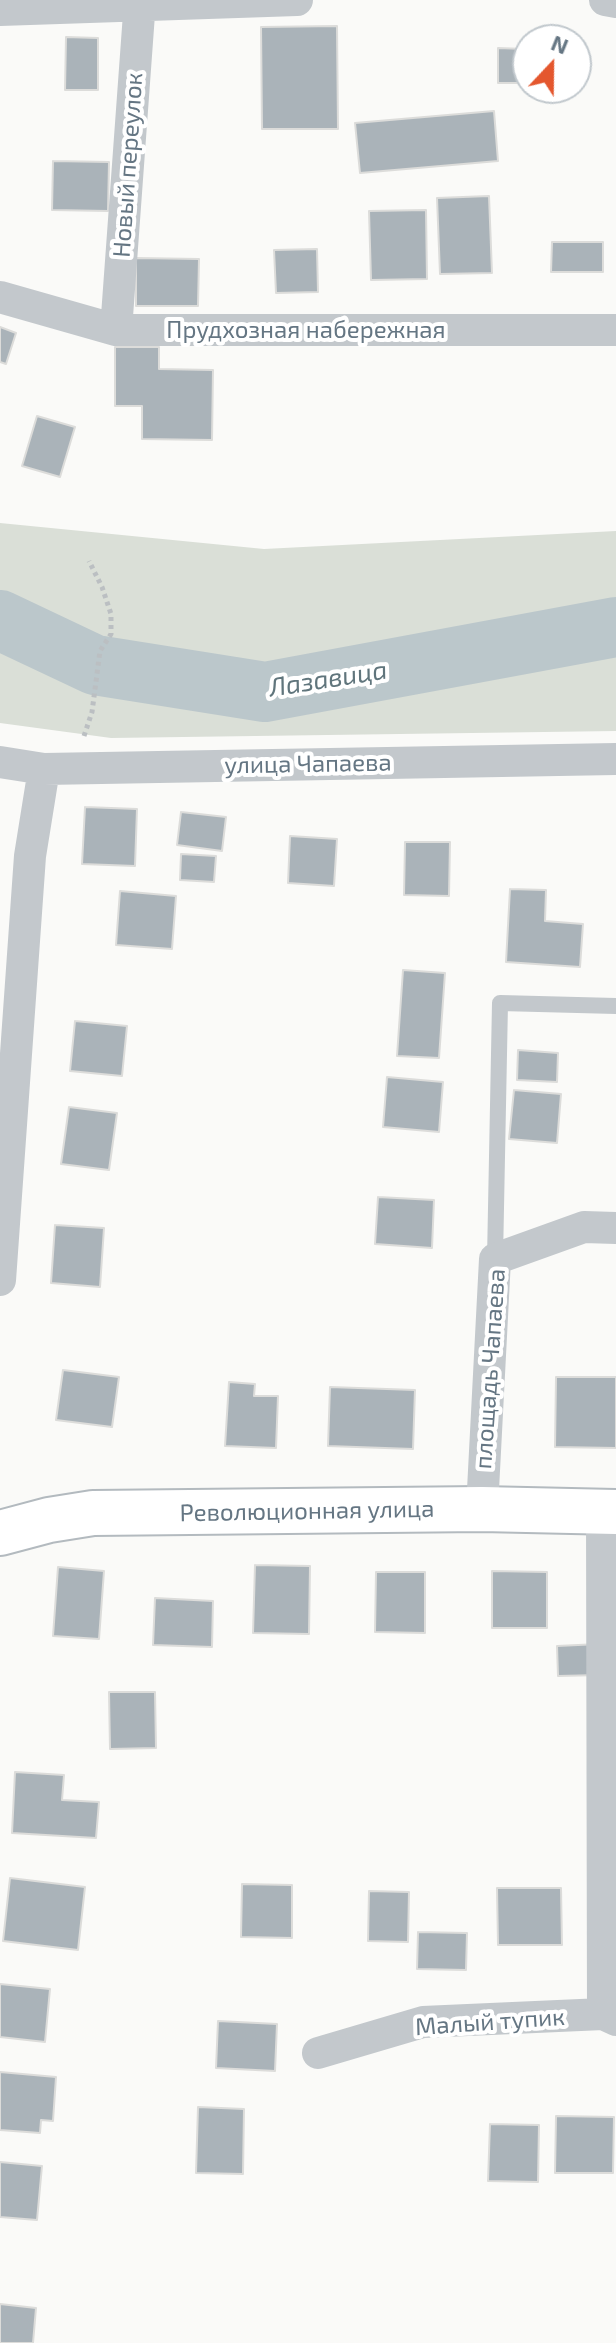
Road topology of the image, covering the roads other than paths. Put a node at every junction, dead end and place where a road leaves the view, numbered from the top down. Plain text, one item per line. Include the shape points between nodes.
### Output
1 (297, 0) edge
2 (605, 0) edge
3 (616, 2) edge
4 (140, 3) edge
5 (0, 10) edge
6 (0, 297) edge
7 (116, 330) junction
8 (616, 330) edge
9 (616, 759) edge
10 (0, 762) edge
11 (55, 768) junction
12 (616, 1006) edge
13 (616, 1228) edge
14 (495, 1259) junction
15 (0, 1280) edge
16 (482, 1509) junction
17 (609, 1512) edge
18 (0, 1533) edge
19 (609, 2017) edge
20 (318, 2053) dead end

1 - 4 street
2 - 3 street
4 - 5 street
4 - 7 street, Новый переулок
6 - 7 street, Прудхозная набережная
7 - 8 street, Прудхозная набережная
9 - 11 street, улица Чапаева
10 - 11 street, улица Чапаева
11 - 15 street via 30,856
12 - 14 lane via 500,1003
13 - 14 street, площадь Чапаева via 584,1227
14 - 16 street, площадь Чапаева
16 - 17 main road, Революционная улица
16 - 18 main road, Революционная улица via 93,1513
17 - 19 street
19 - 20 street, Малый тупик via 423,2022

